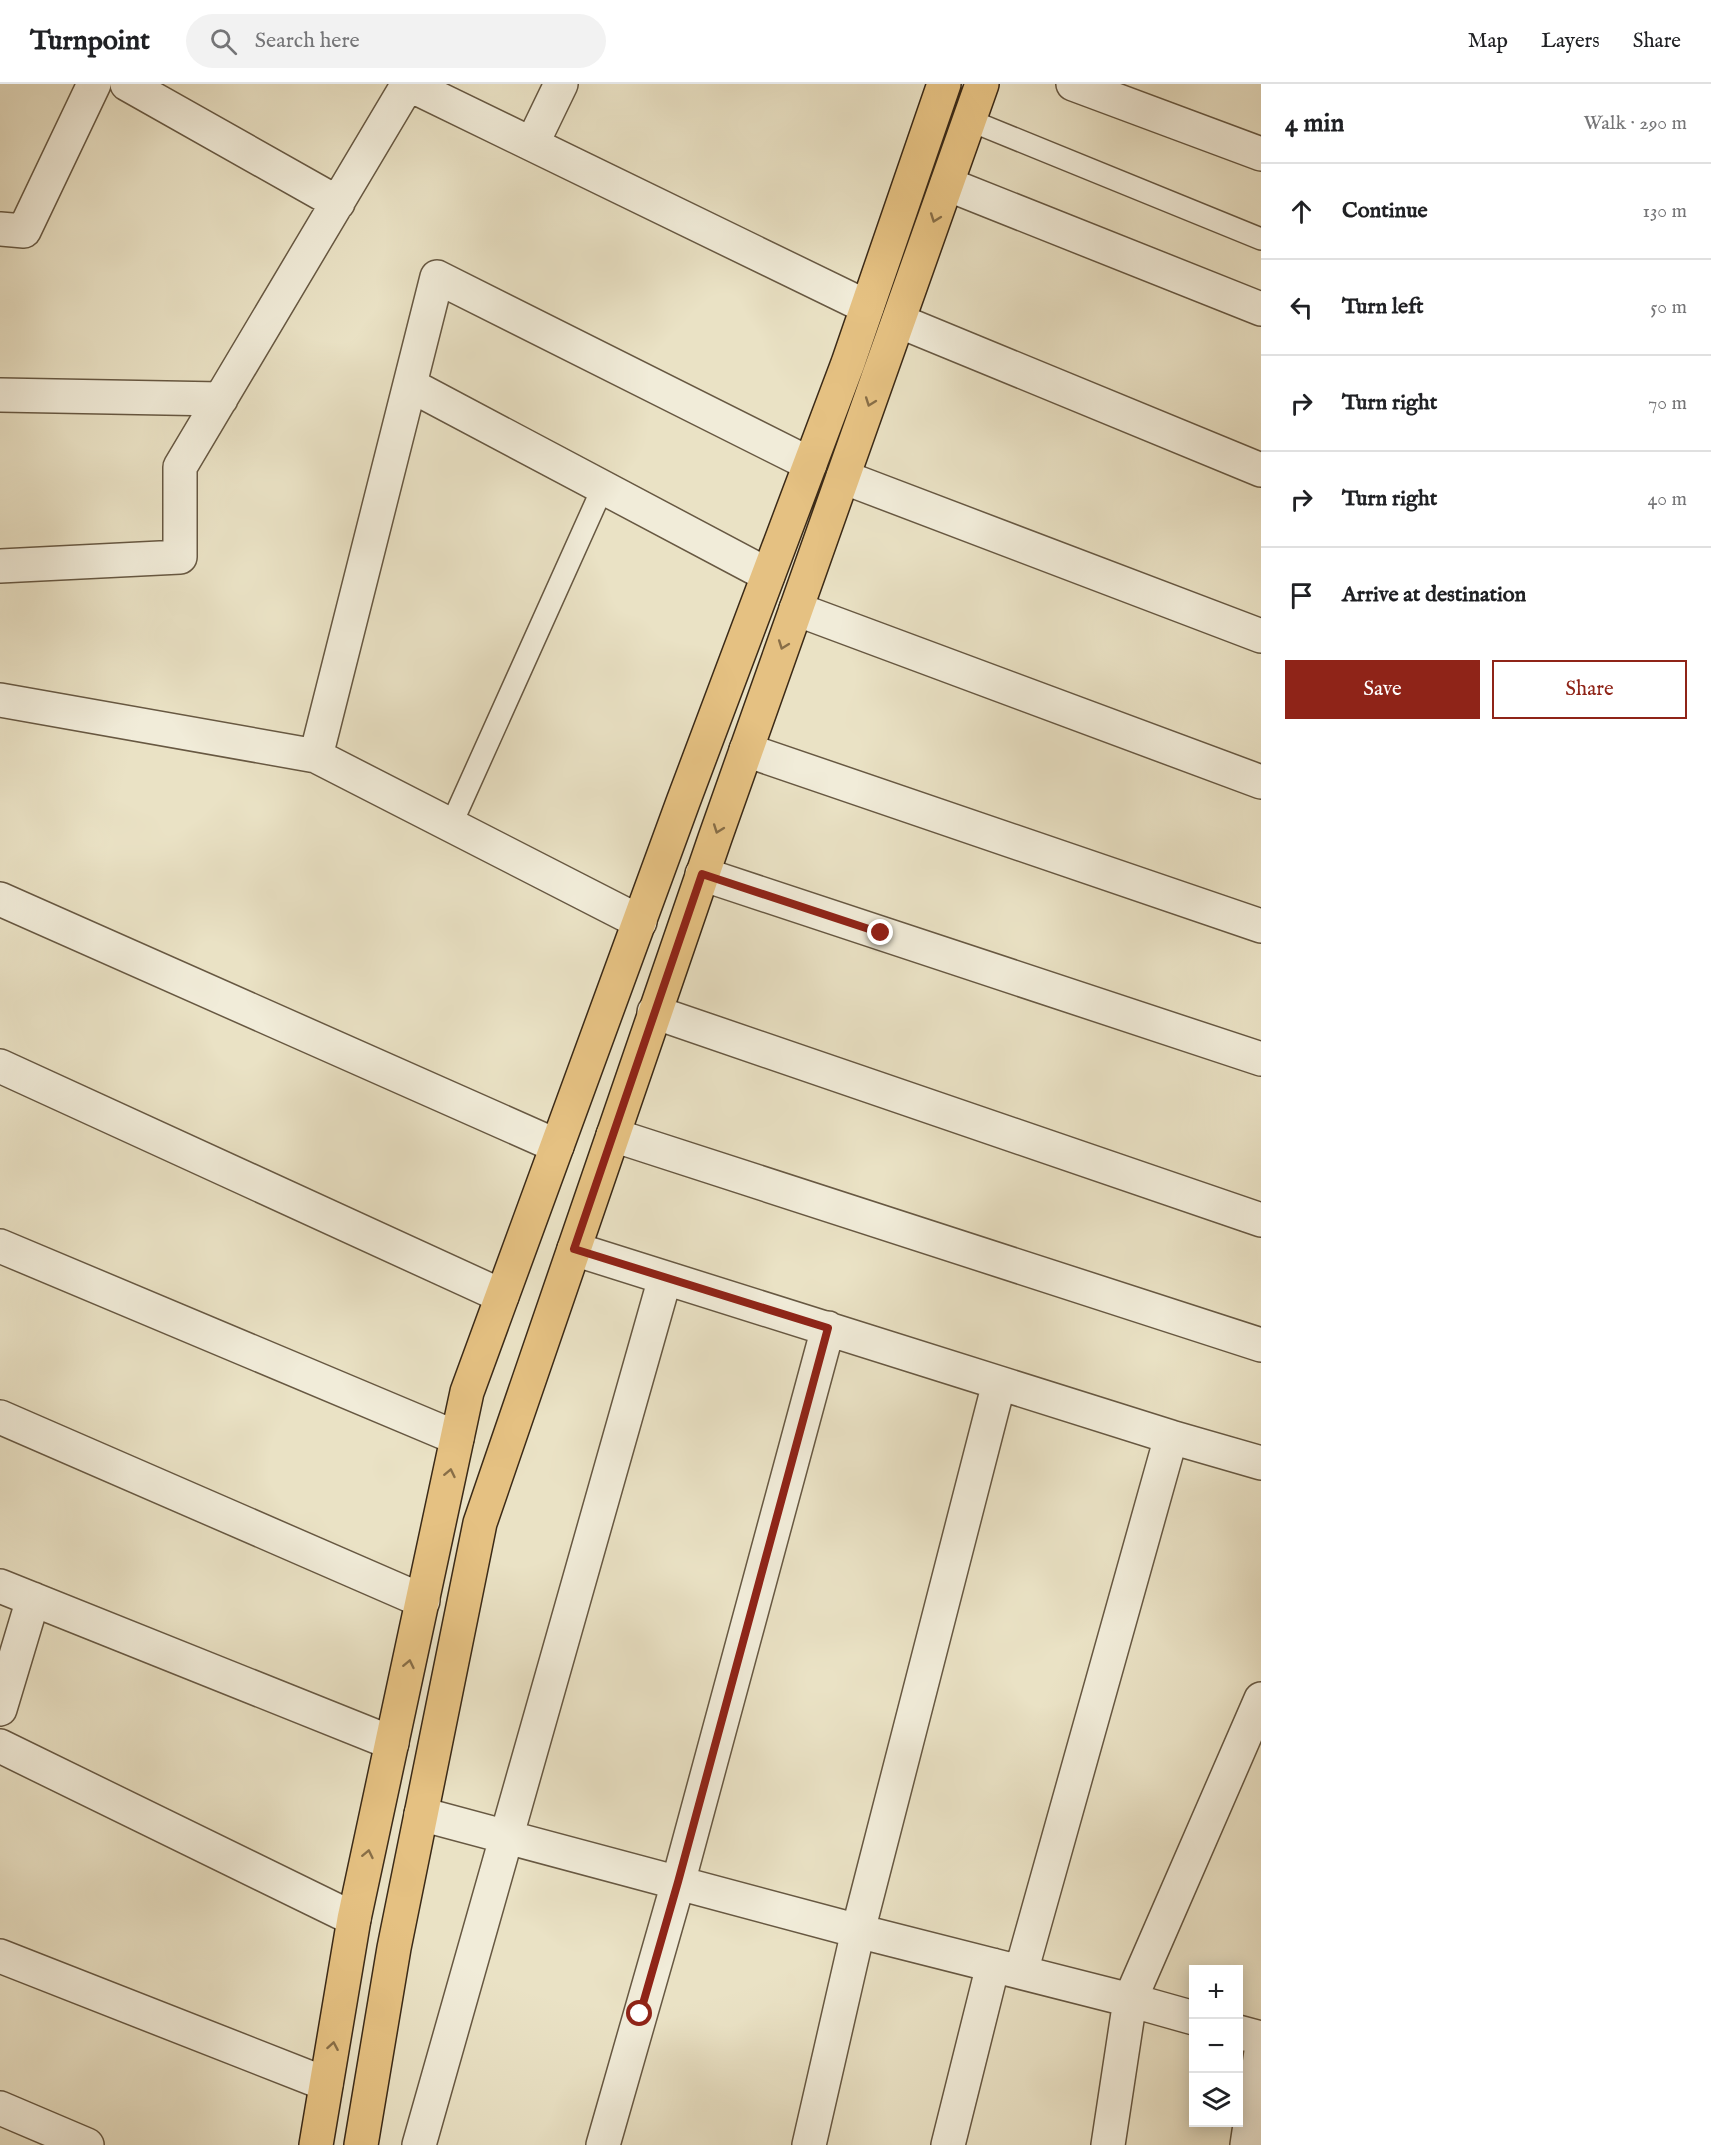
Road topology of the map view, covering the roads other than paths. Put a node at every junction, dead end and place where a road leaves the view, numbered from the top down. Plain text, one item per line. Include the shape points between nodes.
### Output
1 (94, 84) edge
2 (127, 84) edge
3 (408, 84) edge
4 (561, 84) edge
5 (944, 84) edge
6 (982, 84) edge
7 (1072, 84) edge
8 (969, 120) junction
9 (532, 144) junction
10 (1261, 154) edge
11 (947, 184) junction
12 (338, 203) junction
13 (0, 229) edge
14 (1261, 239) edge
15 (867, 307) junction
16 (1261, 309) edge
17 (899, 321) junction
18 (410, 385) junction
19 (0, 395) edge
20 (220, 399) junction
21 (810, 464) junction
22 (1261, 470) edge
23 (843, 477) junction
24 (603, 487) junction
25 (0, 566) edge
26 (768, 575) junction
27 (796, 609) junction
28 (1261, 636) edge
29 (0, 700) edge
30 (746, 750) junction
31 (316, 756) junction
32 (1261, 782) edge
33 (451, 825) junction
34 (702, 874) junction
35 (0, 899) edge
36 (640, 922) junction
37 (1261, 926) edge
38 (654, 1012) junction
39 (1261, 1059) edge
40 (0, 1066) edge
41 (613, 1135) junction
42 (557, 1146) junction
43 (1261, 1220) edge
44 (0, 1246) edge
45 (574, 1249) junction
46 (665, 1278) junction
47 (502, 1296) junction
48 (828, 1328) junction
49 (1261, 1345) edge
50 (999, 1383) junction
51 (0, 1417) edge
52 (1171, 1437) junction
53 (457, 1438) junction
54 (1261, 1463) edge
55 (0, 1586) edge
56 (33, 1599) junction
57 (423, 1601) junction
58 (1261, 1699) edge
59 (0, 1709) edge
60 (392, 1743) junction
61 (0, 1746) edge
62 (421, 1814) junction
63 (507, 1836) junction
64 (678, 1882) junction
65 (354, 1919) junction
66 (858, 1931) junction
67 (0, 1956) edge
68 (1007, 1968) junction
69 (1130, 2000) junction
70 (1189, 2017) edge
71 (1243, 2033) edge
72 (1261, 2038) edge
73 (1261, 2052) edge
74 (326, 2085) junction
75 (0, 2108) edge
76 (87, 2145) edge
77 (316, 2145) edge
78 (361, 2145) edge
79 (419, 2145) edge
80 (603, 2145) edge
81 (809, 2145) edge
82 (948, 2145) edge
83 (1108, 2145) edge
84 (1247, 2145) edge

1 - 13 street via 24,231
2 - 12 street
3 - 9 street
3 - 12 street
4 - 9 street
5 - 15 main road
6 - 8 main road
7 - 10 street
8 - 11 main road
8 - 14 lane
9 - 15 street
11 - 16 street
11 -> 17 main road
12 - 20 street
15 - 21 main road
17 - 22 street
17 -> 23 main road
18 - 21 street via 437,277
18 - 24 street
18 - 31 street
19 - 20 street
20 - 25 street via 180,467 180,557
21 - 26 main road
23 - 27 main road
23 - 28 street
24 - 26 street
24 - 33 lane
26 - 36 main road
27 -> 30 main road
27 - 32 street
29 - 31 street
30 -> 34 main road
30 - 37 street
31 - 33 street
33 - 36 street
34 - 38 main road
34 - 39 street
35 - 42 street
36 - 42 main road
38 - 41 main road
38 - 43 street
40 - 47 street
41 - 45 main road
41 - 49 street
42 - 47 main road
44 - 53 street
45 - 46 street
45 - 62 main road via 480,1523
46 - 48 street
46 - 63 street
47 - 53 main road via 467,1392
48 - 50 street
48 - 64 street
50 - 52 street
50 - 66 street
51 - 57 street
52 - 54 street
52 - 68 street
57 -> 53 main road
55 - 56 street
56 - 59 street
56 - 60 street
60 -> 57 main road
58 - 69 street
65 -> 60 main road
61 - 65 street
62 - 63 street
62 - 78 main road
63 - 64 street
63 - 79 street
64 - 66 street
64 - 80 street
74 -> 65 main road
66 - 68 street
66 - 81 street
67 - 74 street
68 - 69 street
68 - 82 street
69 - 70 street
69 - 83 street
71 - 72 street
73 - 84 street
74 - 77 main road
75 - 76 street

